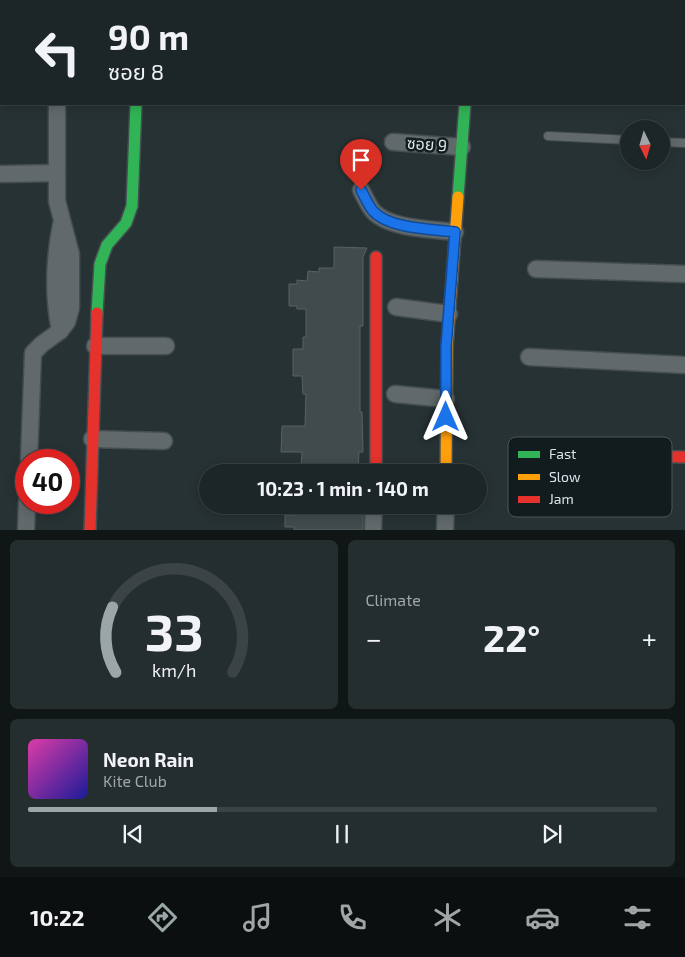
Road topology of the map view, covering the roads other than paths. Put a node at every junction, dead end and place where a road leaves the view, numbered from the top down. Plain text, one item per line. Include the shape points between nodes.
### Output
1 (57, 105) edge
2 (136, 105) edge
3 (465, 105) edge
4 (548, 136) dead end
5 (620, 140) edge
6 (393, 142) dead end
7 (670, 142) edge
8 (685, 143) edge
9 (462, 147) junction
10 (57, 173) junction
11 (0, 174) edge
12 (361, 190) dead end
13 (455, 232) junction
14 (376, 257) dead end
15 (536, 269) dead end
16 (685, 274) edge
17 (396, 307) dead end
18 (449, 314) junction
19 (95, 346) junction
20 (166, 346) dead end
21 (529, 357) dead end
22 (685, 365) edge
23 (395, 394) dead end
24 (446, 398) junction
25 (92, 439) junction
26 (164, 441) dead end
27 (29, 449) edge
28 (672, 457) edge
29 (685, 457) edge
30 (376, 464) edge
31 (446, 464) edge
32 (27, 514) edge
33 (374, 514) edge
34 (446, 514) edge
35 (26, 530) edge
36 (90, 530) edge
37 (373, 530) edge
38 (446, 530) edge

1 - 10 street
2 - 19 street via 132,206 126,223 106,245 100,264
3 - 9 street
4 - 5 lane
6 - 9 street, ซอย 9
7 - 8 lane
9 - 13 street
10 - 11 street
10 - 27 street via 61,222 56,252 55,309 60,332 33,352
12 - 13 street via 373,211 394,224
13 - 18 street
14 - 30 street
15 - 16 street
17 - 18 street
18 - 24 street
19 - 20 street
19 - 25 street
21 - 22 street
23 - 24 street
24 - 31 street
25 - 26 street
25 - 36 street
28 - 29 street
32 - 35 street
33 - 37 street
34 - 38 street

